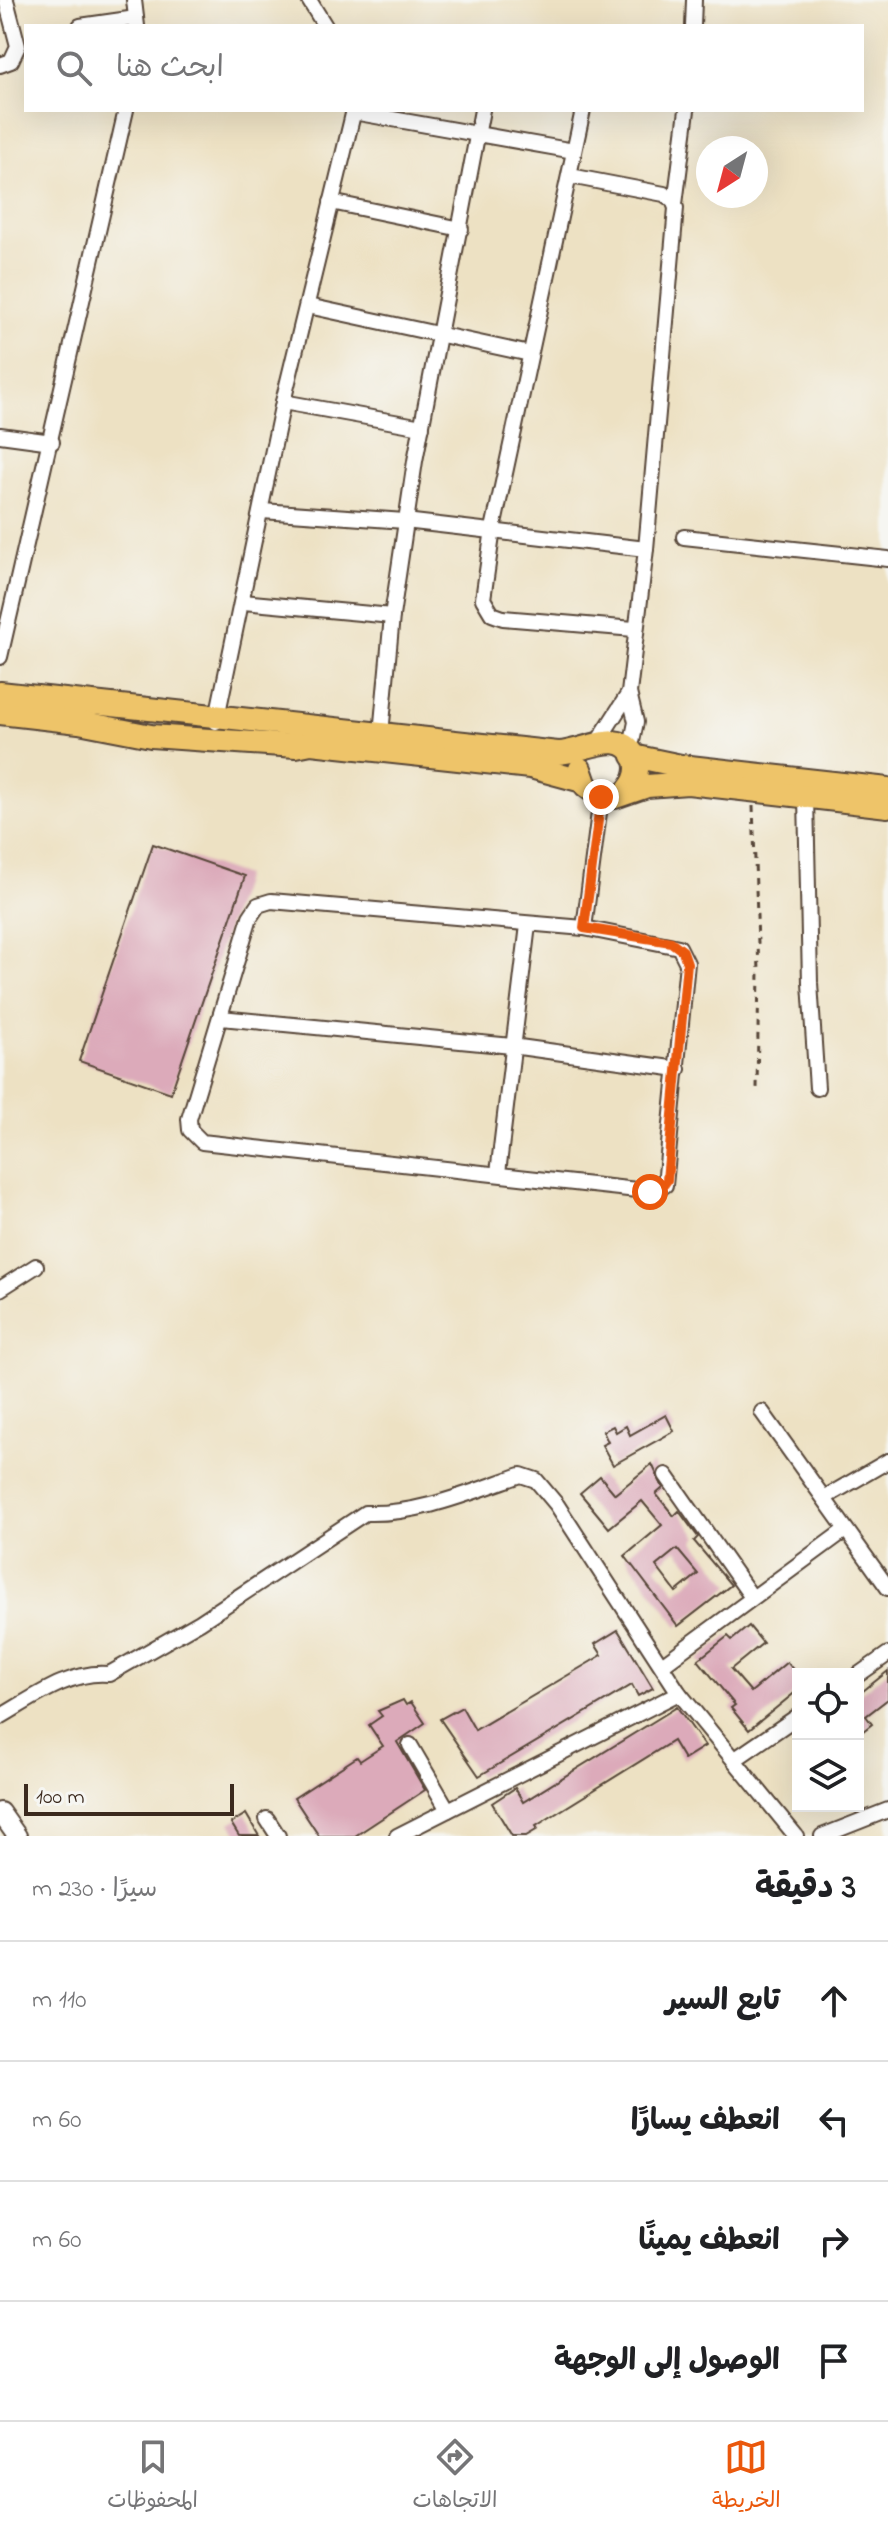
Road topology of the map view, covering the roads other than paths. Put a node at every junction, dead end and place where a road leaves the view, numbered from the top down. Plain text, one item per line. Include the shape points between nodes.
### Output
1 (6, 0) edge
2 (134, 0) edge
3 (309, 0) edge
4 (694, 0) edge
5 (136, 22) edge
6 (108, 24) edge
7 (324, 24) edge
8 (693, 24) edge
9 (22, 34) edge
10 (0, 65) edge
11 (126, 112) edge
12 (354, 112) edge
13 (360, 112) edge
14 (482, 112) edge
15 (583, 112) edge
16 (687, 112) edge
17 (480, 133) junction
18 (574, 151) junction
19 (570, 176) junction
20 (331, 202) junction
21 (675, 204) junction
22 (461, 229) junction
23 (308, 306) junction
24 (439, 332) junction
25 (530, 354) junction
26 (283, 402) junction
27 (422, 427) junction
28 (0, 435) edge
29 (52, 442) junction
30 (262, 511) junction
31 (405, 521) junction
32 (493, 529) junction
33 (684, 537) dead end
34 (646, 549) junction
35 (888, 559) edge
36 (243, 602) junction
37 (392, 616) junction
38 (634, 629) junction
39 (0, 657) edge
40 (0, 693) edge
41 (629, 693) junction
42 (0, 713) edge
43 (217, 716) junction
44 (381, 734) junction
45 (212, 740) junction
46 (592, 746) junction
47 (632, 753) junction
48 (582, 781) junction
49 (888, 789) edge
50 (628, 790) junction
51 (601, 797) junction
52 (806, 797) junction
53 (888, 806) edge
54 (528, 925) junction
55 (584, 928) junction
56 (221, 1018) junction
57 (512, 1046) junction
58 (678, 1069) junction
59 (817, 1088) dead end
60 (498, 1173) junction
61 (36, 1266) dead end
62 (0, 1289) edge
63 (762, 1412) dead end
64 (888, 1461) edge
65 (666, 1475) dead end
66 (824, 1498) junction
67 (845, 1530) junction
68 (888, 1588) edge
69 (751, 1596) junction
70 (888, 1654) edge
71 (662, 1665) junction
72 (864, 1671) edge
73 (679, 1693) junction
74 (0, 1717) edge
75 (792, 1720) edge
76 (410, 1745) dead end
77 (734, 1760) junction
78 (448, 1810) junction
79 (888, 1810) edge
80 (0, 1812) edge
81 (267, 1819) dead end
82 (17, 1836) edge
83 (278, 1836) edge
84 (397, 1836) edge
85 (796, 1836) edge
86 (822, 1836) edge

1 - 9 street
2 - 5 street
3 - 7 street
4 - 8 street
5 - 6 street
9 - 10 street via 14,56
11 - 29 street
12 - 20 street
13 - 17 street
14 - 17 street
15 - 18 street
16 - 21 street
17 - 18 street
17 - 22 street
18 - 19 street
19 - 21 street via 664,194
19 - 25 street
20 - 22 street
20 - 23 street
21 - 34 street
22 - 24 street
23 - 24 street
23 - 26 street
24 - 25 street
24 - 27 street
25 - 32 street
26 - 27 street
26 - 30 street
27 - 31 street
28 - 29 street
29 - 39 street
30 - 31 street
30 - 36 street
31 - 32 street
31 - 37 street
32 - 34 street
32 - 38 street via 483,588 492,614
33 - 35 street
34 - 38 street
36 - 37 street
36 - 43 street
37 - 44 street
38 - 41 street
40 - 43 main road
41 - 46 street
41 - 47 street via 636,722
42 - 45 main road via 134,735
43 - 44 main road
43 - 45 street
44 - 46 main road via 549,753
45 - 48 main road via 311,743 530,767
46 - 47 main road via 615,742
46 - 48 main road via 581,761
47 - 49 main road via 681,766
47 - 50 main road via 637,774
48 - 51 main road
50 - 51 main road
50 - 52 main road via 688,783
51 - 55 street
52 - 53 main road
52 - 59 street
54 - 55 street
54 - 56 street via 264,903 250,917
54 - 57 street
55 - 58 street via 671,942 683,951 687,963
56 - 57 street
56 - 60 street via 189,1119 190,1130 202,1142
57 - 58 street
57 - 60 street
58 - 60 street via 667,1180 659,1191
61 - 62 street
63 - 66 street
64 - 66 street
65 - 69 street
66 - 67 street
67 - 68 street
67 - 69 street
69 - 71 street
70 - 72 street
71 - 73 street
71 - 74 street via 557,1505 536,1480 521,1475 424,1506 365,1513 200,1622 109,1674 93,1672 57,1685
73 - 77 street
73 - 78 street
75 - 77 street
76 - 78 street
77 - 85 street
78 - 84 street
79 - 86 street
80 - 82 street
81 - 83 street

